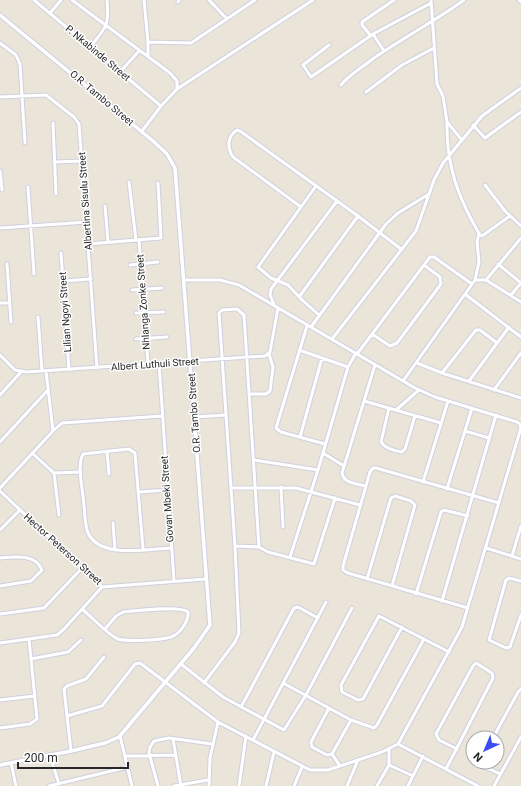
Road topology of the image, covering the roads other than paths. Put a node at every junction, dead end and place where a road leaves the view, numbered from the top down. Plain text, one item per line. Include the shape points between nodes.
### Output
1 (34, 0) edge
2 (61, 0) edge
3 (72, 0) edge
4 (107, 0) edge
5 (144, 0) edge
6 (209, 0) edge
7 (255, 0) edge
8 (313, 0) edge
9 (394, 0) edge
10 (464, 0) edge
11 (250, 1) edge
12 (432, 1) edge
13 (50, 13) junction
14 (0, 15) edge
15 (228, 19) junction
16 (432, 22) junction
17 (107, 26) junction
18 (372, 35) junction
19 (148, 42) junction
20 (0, 43) edge
21 (328, 45) dead end
22 (90, 46) junction
23 (434, 48) junction
24 (139, 51) junction
25 (384, 51) junction
26 (148, 56) junction
27 (120, 72) junction
28 (341, 85) dead end
29 (521, 88) edge
30 (178, 89) junction
31 (366, 92) dead end
32 (23, 96) junction
33 (0, 97) edge
34 (161, 106) junction
35 (521, 112) edge
36 (446, 122) junction
37 (53, 123) dead end
38 (473, 125) junction
39 (142, 131) junction
40 (462, 140) junction
41 (26, 143) dead end
42 (448, 157) junction
43 (83, 161) junction
44 (54, 162) junction
45 (0, 171) edge
46 (130, 182) dead end
47 (158, 183) dead end
48 (316, 186) junction
49 (485, 186) dead end
50 (28, 187) dead end
51 (2, 190) dead end
52 (429, 193) junction
53 (56, 194) dead end
54 (337, 201) junction
55 (105, 206) dead end
56 (301, 207) junction
57 (358, 216) junction
58 (510, 216) junction
59 (87, 222) junction
60 (31, 226) junction
61 (521, 226) edge
62 (0, 228) edge
63 (379, 232) junction
64 (479, 234) junction
65 (521, 238) edge
66 (137, 240) junction
67 (108, 242) junction
68 (88, 244) junction
69 (401, 249) junction
70 (61, 253) dead end
71 (158, 262) dead end
72 (7, 264) dead end
73 (141, 264) junction
74 (498, 264) junction
75 (130, 265) dead end
76 (424, 265) junction
77 (34, 274) dead end
78 (91, 279) junction
79 (184, 280) junction
80 (475, 280) junction
81 (486, 280) junction
82 (63, 281) junction
83 (278, 281) junction
84 (521, 283) edge
85 (472, 284) junction
86 (162, 288) dead end
87 (144, 289) junction
88 (132, 290) dead end
89 (465, 294) junction
90 (511, 295) junction
91 (299, 297) junction
92 (521, 302) edge
93 (0, 303) edge
94 (9, 303) junction
95 (276, 307) junction
96 (164, 312) dead end
97 (136, 313) dead end
98 (145, 313) junction
99 (319, 315) junction
100 (38, 317) dead end
101 (11, 322) dead end
102 (309, 326) junction
103 (509, 327) junction
104 (372, 334) junction
105 (521, 336) edge
106 (167, 337) dead end
107 (146, 338) junction
108 (136, 339) dead end
109 (332, 339) junction
110 (497, 343) junction
111 (299, 350) junction
112 (521, 353) edge
113 (269, 354) junction
114 (356, 354) junction
115 (0, 355) edge
116 (246, 358) junction
117 (322, 358) junction
118 (519, 358) edge
119 (222, 359) junction
120 (190, 361) junction
121 (160, 363) junction
122 (417, 363) junction
123 (148, 364) junction
124 (375, 365) junction
125 (97, 368) junction
126 (348, 368) junction
127 (68, 370) junction
128 (44, 371) junction
129 (21, 372) junction
130 (442, 373) junction
131 (403, 381) junction
132 (469, 381) junction
133 (419, 390) junction
134 (494, 390) junction
135 (48, 391) junction
136 (249, 394) junction
137 (0, 395) edge
138 (521, 398) edge
139 (364, 401) junction
140 (448, 401) junction
141 (389, 408) junction
142 (472, 408) junction
143 (396, 410) junction
144 (226, 414) junction
145 (496, 415) junction
146 (162, 416) junction
147 (415, 416) junction
148 (194, 417) junction
149 (441, 423) junction
150 (52, 431) junction
151 (465, 431) junction
152 (300, 437) junction
153 (489, 438) junction
154 (0, 442) edge
155 (325, 444) junction
156 (107, 451) junction
157 (32, 453) junction
158 (323, 453) junction
159 (254, 460) junction
160 (344, 466) junction
161 (318, 470) junction
162 (81, 472) junction
163 (54, 473) junction
164 (109, 474) dead end
165 (423, 482) junction
166 (366, 486) junction
167 (256, 487) junction
168 (281, 487) junction
169 (231, 488) junction
170 (447, 489) junction
171 (0, 490) edge
172 (167, 490) junction
173 (139, 492) junction
174 (311, 492) junction
175 (473, 496) junction
176 (335, 498) junction
177 (499, 503) junction
178 (360, 506) junction
179 (20, 510) junction
180 (59, 515) dead end
181 (468, 516) junction
182 (114, 523) dead end
183 (521, 526) edge
184 (283, 527) dead end
185 (0, 530) edge
186 (520, 536) edge
187 (235, 546) junction
188 (259, 547) junction
189 (171, 548) junction
190 (486, 548) junction
191 (143, 549) junction
192 (115, 550) junction
193 (512, 556) junction
194 (290, 557) junction
195 (0, 558) edge
196 (521, 559) edge
197 (82, 568) junction
198 (206, 579) junction
199 (367, 579) junction
200 (174, 581) junction
201 (521, 581) edge
202 (0, 586) edge
203 (392, 586) junction
204 (102, 587) junction
205 (416, 594) junction
206 (442, 601) junction
207 (326, 602) dead end
208 (352, 608) dead end
209 (468, 608) junction
210 (82, 609) junction
211 (0, 614) edge
212 (521, 615) edge
213 (318, 618) junction
214 (402, 627) junction
215 (105, 629) junction
216 (29, 639) junction
217 (424, 639) junction
218 (81, 640) dead end
219 (0, 643) edge
220 (449, 652) junction
221 (104, 657) dead end
222 (31, 658) junction
223 (181, 664) junction
224 (166, 681) junction
225 (204, 683) junction
226 (284, 683) junction
227 (521, 689) edge
228 (306, 695) junction
229 (35, 696) junction
230 (0, 700) edge
231 (241, 707) junction
232 (329, 708) junction
233 (67, 716) junction
234 (263, 720) junction
235 (351, 720) junction
236 (218, 722) junction
237 (0, 728) edge
238 (497, 730) edge
239 (120, 736) junction
240 (246, 736) junction
241 (521, 737) edge
242 (173, 739) junction
243 (253, 740) junction
244 (212, 744) junction
245 (398, 744) junction
246 (389, 748) junction
247 (457, 749) junction
248 (72, 751) junction
249 (274, 752) junction
250 (332, 754) junction
251 (50, 755) junction
252 (175, 755) junction
253 (126, 756) junction
254 (423, 756) junction
255 (150, 757) junction
256 (358, 760) junction
257 (11, 763) junction
258 (0, 765) edge
259 (389, 765) junction
260 (340, 766) junction
261 (128, 767) junction
262 (302, 767) junction
263 (446, 769) junction
264 (492, 770) edge
265 (500, 774) junction
266 (413, 776) junction
267 (208, 780) junction
268 (469, 781) junction
269 (59, 784) junction
270 (181, 785) edge
271 (16, 786) edge
272 (49, 786) edge
273 (132, 786) edge
274 (158, 786) edge
275 (174, 786) edge
276 (209, 786) edge
277 (239, 786) edge
278 (266, 786) edge
279 (294, 786) edge
280 (347, 786) edge
281 (377, 786) edge
282 (408, 786) edge
283 (466, 786) edge
284 (478, 786) edge
285 (494, 786) edge

1 - 13 street, P. Nkabinde Street
2 - 13 street
3 - 17 street
4 - 17 street
5 - 19 street
6 - 15 street
7 - 11 street
8 - 30 street
9 - 18 street via 362,22
10 - 16 street
11 - 15 street
12 - 16 street
12 - 18 street
13 - 22 street, P. Nkabinde Street
14 - 39 street, O.R. Tambo Street
15 - 19 street via 189,43
16 - 23 street
16 - 25 street
17 - 22 street
17 - 24 street
18 - 21 street via 311,77 303,65
18 - 25 street
19 - 26 street
20 - 32 street via 19,61
22 - 27 street, P. Nkabinde Street
23 - 31 street via 402,65
23 - 36 street via 437,84 443,96
24 - 26 street
24 - 27 street
25 - 28 street
26 - 30 street via 173,75
27 - 34 street, P. Nkabinde Street
29 - 38 street via 486,112
30 - 34 street
32 - 33 street, Albertina Sisulu Street
32 - 41 street
32 - 43 street, Albertina Sisulu Street via 46,95 77,121 80,127
34 - 39 street
35 - 38 street via 485,138
36 - 40 street
36 - 42 street
37 - 44 street
38 - 40 street
39 - 79 street, O.R. Tambo Street via 163,149 175,168
40 - 42 street
42 - 52 street
42 - 64 street via 460,197
43 - 44 street
43 - 59 street, Albertina Sisulu Street
44 - 53 street
45 - 51 street
46 - 66 street
47 - 66 street, Nhlanga Zonke Street via 161,238
48 - 54 street
48 - 56 street
48 - 56 street via 240,131 236,130 230,136 229,150 233,157
49 - 58 street
50 - 60 street
52 - 63 street via 398,213
52 - 69 street via 418,228
54 - 57 street
54 - 83 street
55 - 67 street
56 - 83 street via 258,266 262,272
57 - 63 street
57 - 91 street
58 - 61 street
58 - 64 street via 482,236
59 - 60 street
59 - 68 street, Albertina Sisulu Street
60 - 62 street
60 - 77 street
63 - 69 street
63 - 99 street
64 - 80 street via 479,262
65 - 74 street
66 - 67 street, Nhlanga Zonke Street
66 - 73 street, Nhlanga Zonke Street
67 - 68 street, Nhlanga Zonke Street
68 - 78 street, Albertina Sisulu Street
69 - 109 street
70 - 82 street, Lilian Ngoyi Street
71 - 73 street
72 - 94 street
73 - 75 street
73 - 87 street, Nhlanga Zonke Street
74 - 81 street
74 - 84 street
76 - 85 street via 430,256 433,256
76 - 104 street
76 - 104 street via 440,277 441,284 397,343 389,346
78 - 82 street
78 - 125 street, Albertina Sisulu Street
79 - 95 street via 233,282
79 - 120 street, O.R. Tambo Street
80 - 81 street
80 - 85 street
81 - 90 street
82 - 127 street, Lilian Ngoyi Street
83 - 91 street via 288,285
83 - 95 street via 270,293
84 - 90 street
85 - 89 street
86 - 87 street
87 - 88 street
87 - 98 street, Nhlanga Zonke Street
89 - 103 street
89 - 122 street
90 - 92 street
91 - 99 street
93 - 94 street
94 - 101 street
95 - 102 street
95 - 113 street
96 - 98 street
97 - 98 street
98 - 107 street, Nhlanga Zonke Street
99 - 102 street
100 - 128 street
102 - 109 street
102 - 111 street
103 - 105 street
103 - 110 street
104 - 114 street
106 - 107 street
107 - 108 street
107 - 123 street, Nhlanga Zonke Street
109 - 114 street
110 - 130 street via 476,329
110 - 132 street
111 - 117 street
111 - 152 street via 276,428 279,432
112 - 118 street
113 - 116 street, Albert Luthuli Street
113 - 136 street via 273,367 270,391 266,394
114 - 124 street
114 - 126 street
115 - 129 street via 15,370
116 - 119 street, Albert Luthuli Street
116 - 119 street via 244,315 237,309 220,312
116 - 136 street
117 - 126 street
117 - 152 street
118 - 134 street
119 - 120 street, Albert Luthuli Street
119 - 144 street
120 - 121 street, Albert Luthuli Street
120 - 148 street, O.R. Tambo Street
121 - 123 street, Albert Luthuli Street
121 - 146 street, Govan Mbeki Street
122 - 130 street
122 - 131 street
123 - 125 street, Albert Luthuli Street
124 - 131 street
124 - 139 street
125 - 127 street, Albert Luthuli Street
126 - 155 street
127 - 128 street, Albert Luthuli Street
128 - 129 street, Albert Luthuli Street
128 - 135 street
129 - 137 street
130 - 132 street
131 - 133 street
132 - 134 street
133 - 140 street
133 - 143 street
134 - 138 street
135 - 150 street
135 - 154 street
136 - 159 street
139 - 141 street
139 - 160 street
140 - 142 street
140 - 149 street
141 - 143 street
141 - 147 street via 381,442 384,447 397,451 402,452 405,449
142 - 145 street
142 - 151 street
143 - 147 street
144 - 148 street
144 - 169 street
145 - 153 street
145 - 177 street via 517,422 521,427
146 - 150 street via 67,422
146 - 172 street, Govan Mbeki Street
147 - 149 street
148 - 198 street, O.R. Tambo Street
149 - 165 street
150 - 157 street
151 - 153 street
151 - 170 street
152 - 155 street
153 - 175 street
155 - 158 street
156 - 162 street via 83,454
156 - 164 street
156 - 173 street via 129,449 134,452
157 - 163 street
157 - 171 street
158 - 160 street
158 - 161 street
159 - 161 street
159 - 167 street
160 - 166 street via 342,475 345,480
161 - 174 street
162 - 163 street
162 - 192 street via 89,534 100,546
163 - 180 street
165 - 166 street via 374,468 370,472
165 - 170 street
166 - 178 street
167 - 168 street
167 - 169 street
167 - 188 street
168 - 174 street
168 - 184 street
169 - 187 street
170 - 175 street
171 - 179 street, Hector Peterson Street
172 - 173 street
172 - 189 street, Govan Mbeki Street
173 - 191 street
174 - 176 street
174 - 194 street
175 - 177 street
175 - 181 street
176 - 178 street
176 - 194 street via 315,563
177 - 190 street
178 - 199 street via 343,568 348,573
179 - 185 street
179 - 197 street, Hector Peterson Street
181 - 205 street via 444,510 440,512
181 - 206 street
182 - 192 street
183 - 186 street
186 - 193 street
187 - 188 street
187 - 225 street via 239,633
188 - 194 street
189 - 191 street
189 - 200 street, Govan Mbeki Street
190 - 193 street
190 - 209 street
191 - 192 street
193 - 196 street
195 - 202 street via 29,558 42,570 31,581
197 - 204 street, Hector Peterson Street
197 - 211 street via 44,608
198 - 200 street, Hector Peterson Street
198 - 223 street, O.R. Tambo Street via 208,629
199 - 203 street
199 - 203 street via 391,498 395,496 413,502 415,508
200 - 204 street, Hector Peterson Street
201 - 212 street via 509,578 506,580 489,640 506,648 510,646
203 - 205 street
204 - 210 street
205 - 206 street
206 - 209 street
207 - 213 street
208 - 228 street
209 - 220 street via 462,627
210 - 215 street
210 - 216 street via 57,635
213 - 226 street
213 - 231 street via 298,607 293,608
214 - 214 street via 380,616 377,617 341,685 342,692 358,700 362,699
214 - 217 street
215 - 215 street via 124,640 169,637 181,628 188,614 181,609 123,612
216 - 219 street
216 - 222 street
217 - 220 street
217 - 235 street via 376,726 371,729
218 - 222 street via 68,652
220 - 245 street
221 - 233 street via 83,681 65,688
222 - 229 street
223 - 224 street, O.R. Tambo Street
223 - 225 street
224 - 233 street via 138,662 102,706
224 - 236 street
224 - 239 street, O.R. Tambo Street
225 - 231 street
226 - 228 street
226 - 234 street
227 - 238 street
228 - 232 street
228 - 234 street via 286,729 282,730
229 - 230 street
229 - 237 street via 38,715 34,723
231 - 234 street
232 - 235 street
232 - 250 street via 310,743 312,747 327,755
233 - 248 street
234 - 243 street
235 - 250 street
236 - 240 street
236 - 244 street
239 - 248 street, O.R. Tambo Street via 105,743
239 - 253 street
240 - 243 street
240 - 277 street
241 - 265 street
242 - 244 street
242 - 252 street
242 - 255 street via 154,741 149,748
243 - 249 street
244 - 267 street
245 - 246 street
245 - 254 street
246 - 256 street
246 - 259 street
247 - 247 street via 494,676 492,672 476,663 436,734 439,740
247 - 263 street
248 - 251 street, O.R. Tambo Street
249 - 262 street
249 - 278 street
250 - 260 street
251 - 257 street, O.R. Tambo Street
251 - 269 street
252 - 255 street
252 - 270 street
253 - 255 street
253 - 261 street
254 - 263 street
254 - 266 street
255 - 274 street
256 - 260 street
256 - 280 street
257 - 258 street, O.R. Tambo Street
257 - 271 street
259 - 266 street
259 - 281 street
260 - 262 street via 319,771
261 - 269 street
261 - 273 street
262 - 279 street
263 - 268 street
264 - 265 street
265 - 285 street
266 - 282 street
267 - 270 street
267 - 276 street
268 - 283 street
268 - 284 street
269 - 272 street
270 - 275 street

